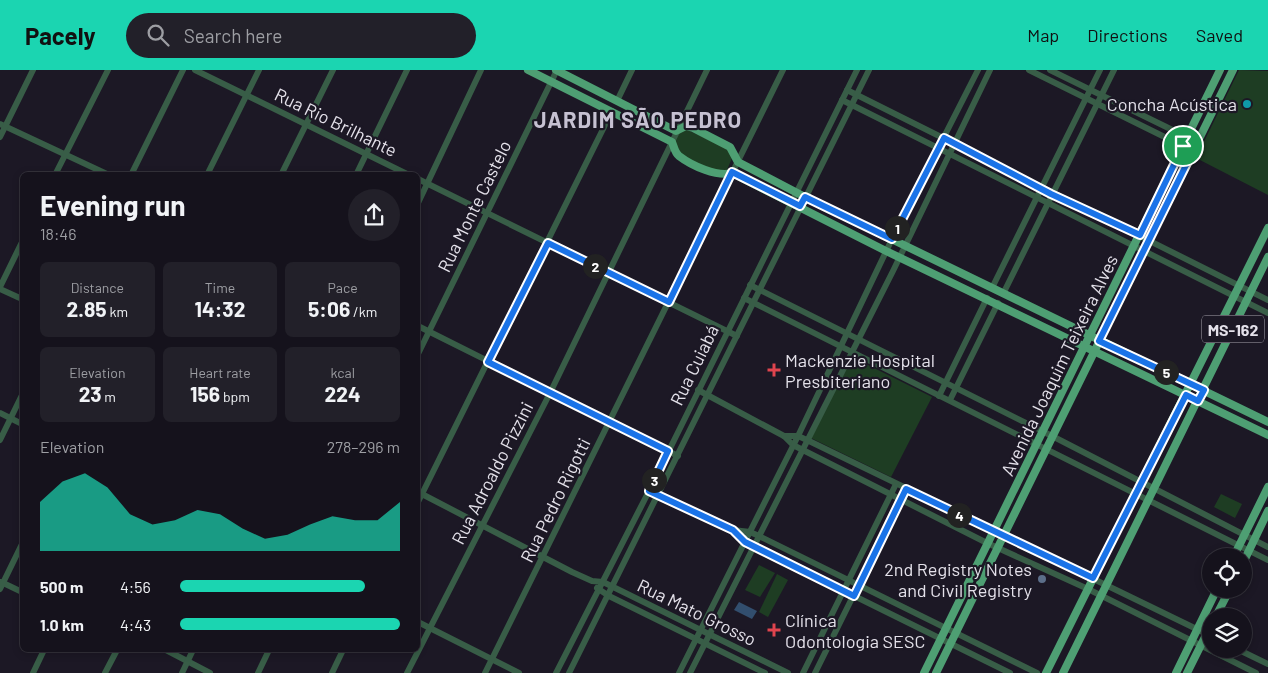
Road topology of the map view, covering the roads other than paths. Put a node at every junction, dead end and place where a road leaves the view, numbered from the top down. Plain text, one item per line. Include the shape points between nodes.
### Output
1 (33, 70) edge
2 (108, 70) edge
3 (183, 70) edge
4 (195, 70) edge
5 (259, 70) edge
6 (333, 70) edge
7 (408, 70) edge
8 (481, 70) edge
9 (528, 70) edge
10 (557, 70) edge
11 (632, 70) edge
12 (707, 70) edge
13 (783, 70) edge
14 (857, 70) edge
15 (869, 70) edge
16 (978, 70) edge
17 (990, 70) edge
18 (1029, 70) edge
19 (1050, 70) edge
20 (1100, 70) edge
21 (1114, 70) edge
22 (1220, 70) edge
23 (1233, 70) edge
24 (551, 82) junction
25 (847, 90) junction
26 (1090, 90) junction
27 (246, 95) junction
28 (857, 95) junction
29 (1101, 95) junction
30 (1086, 99) junction
31 (842, 100) junction
32 (617, 101) junction
33 (1096, 104) junction
34 (852, 105) junction
35 (612, 111) junction
36 (306, 124) junction
37 (3, 125) edge
38 (676, 131) junction
39 (0, 137) edge
40 (944, 138) junction
41 (1188, 138) junction
42 (672, 142) junction
43 (954, 142) junction
44 (1197, 142) junction
45 (1183, 146) junction
46 (939, 148) junction
47 (1193, 151) junction
48 (366, 153) junction
49 (949, 153) junction
50 (65, 155) junction
51 (738, 162) junction
52 (56, 172) edge
53 (102, 172) edge
54 (132, 172) edge
55 (208, 172) edge
56 (282, 172) edge
57 (357, 172) edge
58 (403, 172) edge
59 (732, 172) junction
60 (420, 180) edge
61 (427, 184) junction
62 (1041, 189) junction
63 (795, 192) junction
64 (1051, 194) junction
65 (805, 197) junction
66 (1037, 198) junction
67 (420, 199) edge
68 (791, 201) junction
69 (1046, 203) junction
70 (800, 206) junction
71 (487, 215) junction
72 (1268, 228) edge
73 (1140, 235) junction
74 (892, 239) junction
75 (1150, 240) junction
76 (548, 243) junction
77 (904, 244) junction
78 (1136, 245) junction
79 (20, 246) edge
80 (1145, 250) junction
81 (886, 251) junction
82 (899, 256) junction
83 (1268, 257) edge
84 (762, 261) junction
85 (771, 266) junction
86 (610, 272) junction
87 (750, 285) junction
88 (1239, 287) junction
89 (0, 288) edge
90 (992, 288) junction
91 (760, 291) junction
92 (1251, 292) junction
93 (1003, 294) junction
94 (1234, 297) junction
95 (20, 298) edge
96 (744, 298) junction
97 (988, 298) junction
98 (1268, 300) edge
99 (669, 302) junction
100 (1246, 302) junction
101 (754, 303) junction
102 (998, 304) junction
103 (1268, 312) edge
104 (420, 327) edge
105 (728, 330) junction
106 (429, 332) junction
107 (847, 334) junction
108 (738, 336) junction
109 (1089, 336) junction
110 (858, 340) junction
111 (1099, 341) junction
112 (1084, 345) junction
113 (841, 346) junction
114 (420, 350) edge
115 (1095, 351) junction
116 (852, 352) junction
117 (488, 362) junction
118 (945, 384) junction
119 (1191, 384) junction
120 (955, 389) junction
121 (698, 390) junction
122 (1204, 390) junction
123 (550, 393) junction
124 (1186, 395) junction
125 (708, 396) junction
126 (939, 396) junction
127 (20, 399) edge
128 (950, 400) junction
129 (1198, 401) junction
130 (0, 413) edge
131 (11, 418) junction
132 (610, 422) junction
133 (1268, 422) edge
134 (20, 423) edge
135 (1042, 432) junction
136 (1268, 435) edge
137 (784, 436) junction
138 (798, 436) junction
139 (1052, 436) junction
140 (0, 440) edge
141 (807, 440) junction
142 (1037, 443) junction
143 (793, 445) junction
144 (1047, 447) junction
145 (802, 449) junction
146 (668, 451) junction
147 (678, 456) junction
148 (1140, 483) junction
149 (896, 484) junction
150 (1268, 487) edge
151 (906, 489) junction
152 (1153, 490) junction
153 (649, 491) junction
154 (420, 493) edge
155 (890, 494) junction
156 (1134, 494) junction
157 (658, 495) junction
158 (901, 499) junction
159 (1148, 501) junction
160 (1182, 504) junction
161 (1268, 511) edge
162 (1177, 515) junction
163 (483, 525) junction
164 (733, 530) junction
165 (993, 531) junction
166 (750, 532) junction
167 (759, 536) junction
168 (1002, 536) junction
169 (1244, 536) junction
170 (1254, 540) junction
171 (745, 542) junction
172 (987, 543) junction
173 (754, 546) junction
174 (1239, 546) junction
175 (1268, 547) edge
176 (20, 548) edge
177 (997, 548) junction
178 (1243, 548) edge
179 (1250, 548) edge
180 (1252, 552) edge
181 (543, 557) junction
182 (1268, 560) edge
183 (1093, 578) junction
184 (849, 580) junction
185 (592, 581) junction
186 (603, 582) junction
187 (1, 584) edge
188 (859, 584) junction
189 (1108, 585) junction
190 (613, 588) junction
191 (1088, 588) junction
192 (599, 590) junction
193 (844, 590) junction
194 (20, 591) edge
195 (609, 596) junction
196 (854, 596) junction
197 (1102, 596) junction
198 (1213, 598) edge
199 (831, 616) junction
200 (841, 621) junction
201 (420, 623) edge
202 (430, 628) junction
203 (946, 628) junction
204 (1197, 629) junction
205 (701, 631) junction
206 (1202, 632) edge
207 (956, 633) junction
208 (710, 635) junction
209 (941, 639) junction
210 (696, 640) junction
211 (1193, 641) junction
212 (705, 644) junction
213 (950, 644) junction
214 (1201, 645) junction
215 (420, 648) edge
216 (43, 652) edge
217 (116, 652) edge
218 (170, 652) edge
219 (192, 652) edge
220 (268, 652) edge
221 (342, 652) edge
222 (418, 652) edge
223 (1252, 656) edge
224 (492, 659) junction
225 (188, 661) junction
226 (1268, 664) edge
227 (33, 673) edge
228 (106, 673) edge
229 (182, 673) edge
230 (210, 673) edge
231 (258, 673) edge
232 (332, 673) edge
233 (407, 673) edge
234 (485, 673) edge
235 (519, 673) edge
236 (556, 673) edge
237 (569, 673) edge
238 (679, 673) edge
239 (690, 673) edge
240 (765, 673) edge
241 (788, 673) edge
242 (803, 673) edge
243 (815, 673) edge
244 (924, 673) edge
245 (936, 673) edge
246 (1010, 673) edge
247 (1037, 673) edge
248 (1046, 673) edge
249 (1063, 673) edge
250 (1176, 673) edge
251 (1187, 673) edge
252 (1256, 673) edge

1 - 37 street
2 - 50 street
3 - 54 street
4 - 27 street, Rua Rio Brilhante
5 - 27 street
6 - 36 street
7 - 48 street
8 - 61 street
9 - 24 main road
10 - 24 street, Rua Monte Castelo
10 - 32 main road
11 - 32 street
12 - 38 street, Rua Adroaldo Pizzini
13 - 51 street, Rua Pedro Rigotti
14 - 25 street, Rua Cuiabá
15 - 28 street, Rua Cuiabá
16 - 40 street
17 - 43 street
18 - 30 street
19 - 26 street
20 - 26 street
21 - 29 street
22 - 41 main road, Avenida Joaquim Teixeira Alves
23 - 44 main road, Avenida Joaquim Teixeira Alves
24 - 35 main road
24 - 71 street, Rua Monte Castelo
25 - 28 street
25 - 31 street, Rua Cuiabá
26 - 29 street
26 - 30 street
27 - 36 street, Rua Rio Brilhante
27 - 55 street
28 - 34 street, Rua Cuiabá
28 - 40 street
29 - 33 street
29 - 41 street
30 - 33 street
30 - 62 street
31 - 34 street
31 - 63 street, Rua Cuiabá
32 - 38 main road
33 - 45 street
33 - 64 street
34 - 46 street
34 - 65 street, Rua Cuiabá
35 - 42 main road
35 - 76 street
36 - 48 street, Rua Rio Brilhante
36 - 56 street
37 - 39 street
37 - 50 street
38 - 42 street, Rua Adroaldo Pizzini
38 - 51 main road via 686,126 693,128 730,147
40 - 43 street
40 - 46 street
41 - 44 street
41 - 45 main road, Avenida Joaquim Teixeira Alves
42 - 59 main road via 679,156 716,174
42 - 86 street, Rua Adroaldo Pizzini
43 - 49 street
43 - 62 street
44 - 47 main road, Avenida Joaquim Teixeira Alves
45 - 47 street
45 - 73 main road, Avenida Joaquim Teixeira Alves
46 - 49 street
46 - 74 street
47 - 75 main road, Avenida Joaquim Teixeira Alves
48 - 57 street
48 - 58 street, Rua Rio Brilhante
49 - 66 street
49 - 77 street
50 - 52 street
50 - 53 street
51 - 59 street, Rua Pedro Rigotti
51 - 63 main road
59 - 68 main road
59 - 99 street, Rua Pedro Rigotti
60 - 61 street
61 - 67 street
61 - 71 street
62 - 64 street
62 - 66 street
63 - 65 main road
63 - 68 street, Rua Cuiabá
64 - 69 street
64 - 73 street
65 - 70 street, Rua Cuiabá
65 - 74 main road
66 - 69 street
66 - 90 street
68 - 70 main road
68 - 84 street, Rua Cuiabá
69 - 78 street
69 - 93 street
70 - 81 main road
70 - 85 street, Rua Cuiabá
71 - 76 street
71 - 106 street, Rua Monte Castelo
72 - 88 main road
73 - 75 street
73 - 78 main road, Avenida Joaquim Teixeira Alves
74 - 77 main road
74 - 81 street
75 - 80 main road, Avenida Joaquim Teixeira Alves
75 - 88 street
76 - 86 street
76 - 117 street
77 - 82 street
77 - 90 main road
78 - 80 street
78 - 109 main road, Avenida Joaquim Teixeira Alves
79 - 89 street
80 - 94 street
80 - 111 main road, Avenida Joaquim Teixeira Alves
81 - 82 main road
81 - 107 street
82 - 97 main road
82 - 110 street
83 - 92 main road, MS-162
84 - 85 street
84 - 87 street, Rua Cuiabá
85 - 91 street, Rua Cuiabá
86 - 99 street
86 - 123 street, Rua Adroaldo Pizzini
87 - 91 street
87 - 96 street, Rua Cuiabá
88 - 92 street
88 - 94 main road
89 - 95 street
90 - 93 main road
91 - 101 street, Rua Cuiabá
91 - 107 street
92 - 98 street
92 - 100 main road, MS-162
93 - 109 main road
94 - 100 street
94 - 119 main road, MS-162
96 - 101 street
96 - 105 street, Rua Cuiabá
97 - 102 main road
97 - 118 street
99 - 105 street
99 - 132 street, Rua Pedro Rigotti
100 - 103 street
100 - 122 main road, MS-162
101 - 108 street, Rua Cuiabá
101 - 113 street
102 - 112 main road
102 - 120 street
104 - 106 street
105 - 108 street
105 - 121 street, Rua Cuiabá
106 - 114 street, Rua Monte Castelo
106 - 117 street
107 - 110 street
107 - 113 street
108 - 125 street, Rua Cuiabá
109 - 111 main road
109 - 112 main road, Avenida Joaquim Teixeira Alves
110 - 116 street
110 - 118 street
111 - 115 main road, Avenida Joaquim Teixeira Alves
111 - 119 main road
112 - 115 main road
112 - 135 main road, Avenida Joaquim Teixeira Alves
113 - 116 street
113 - 138 street
115 - 124 main road
115 - 139 main road, Avenida Joaquim Teixeira Alves
116 - 126 street
116 - 141 street
117 - 123 street
117 - 154 street
118 - 120 street
118 - 126 street
119 - 122 main road
119 - 124 main road, MS-162
120 - 128 street
120 - 135 street
121 - 125 street
121 - 146 street, Rua Cuiabá
122 - 129 main road, MS-162
122 - 133 main road
123 - 132 street
123 - 163 street, Rua Adroaldo Pizzini
124 - 129 main road
124 - 148 main road, MS-162
125 - 137 street
125 - 147 street, Rua Cuiabá
126 - 128 street
127 - 131 street
128 - 142 street
129 - 136 main road
129 - 152 main road, MS-162
130 - 131 street
131 - 134 street
131 - 140 street
132 - 146 street
132 - 181 street, Rua Pedro Rigotti
135 - 139 street
135 - 142 main road, Avenida Joaquim Teixeira Alves
137 - 138 street
137 - 143 street
138 - 141 street
138 - 143 street
139 - 144 main road, Avenida Joaquim Teixeira Alves
139 - 148 street
141 - 145 street
141 - 149 street
142 - 144 street
142 - 165 main road, Avenida Joaquim Teixeira Alves
143 - 145 street
143 - 166 street
144 - 156 street
144 - 168 main road, Avenida Joaquim Teixeira Alves
145 - 155 street
145 - 167 street
146 - 147 street
146 - 153 street, Rua Cuiabá
147 - 157 street, Rua Cuiabá
148 - 152 street
148 - 156 main road, MS-162
149 - 151 street
149 - 155 street
150 - 169 main road
151 - 158 street
151 - 165 street
152 - 159 main road, MS-162
152 - 160 street
153 - 157 street
153 - 186 street, Rua Cuiabá
154 - 163 street, Rua Mato Grosso
155 - 158 street
155 - 184 street
156 - 159 street
156 - 183 main road, MS-162
157 - 164 street
157 - 190 street, Rua Cuiabá
158 - 172 street
158 - 188 street
159 - 162 street
159 - 189 main road, MS-162
160 - 162 street
160 - 169 street
161 - 170 main road
162 - 174 street
163 - 181 street, Rua Mato Grosso
163 - 202 street, Rua Adroaldo Pizzini
164 - 166 street
164 - 171 street
165 - 168 street
165 - 172 main road, Avenida Joaquim Teixeira Alves
166 - 167 street
166 - 171 street
167 - 173 street
167 - 184 street
168 - 177 main road, Avenida Joaquim Teixeira Alves
168 - 183 street
169 - 170 street
169 - 174 main road
170 - 175 street
170 - 179 main road
171 - 173 street
171 - 205 street
172 - 177 street
172 - 203 main road, Avenida Joaquim Teixeira Alves
173 - 193 street
173 - 208 street
174 - 178 street
176 - 187 street
177 - 191 street
177 - 207 main road, Avenida Joaquim Teixeira Alves
180 - 182 street
181 - 185 street, Rua Mato Grosso
181 - 224 street, Rua Pedro Rigotti
183 - 189 street
183 - 191 main road, MS-162
184 - 188 street
184 - 193 street
185 - 186 street, Rua Mato Grosso
185 - 192 street, Rua Mato Grosso
186 - 190 street, Rua Mato Grosso
186 - 192 street, Rua Cuiabá
187 - 194 street
188 - 196 street
188 - 203 street
189 - 197 main road, MS-162
189 - 204 street
190 - 195 street, Rua Cuiabá
190 - 205 street, Rua Mato Grosso
191 - 197 street
191 - 248 main road, MS-162
192 - 195 street, Rua Mato Grosso
192 - 236 street, Rua Cuiabá
193 - 196 street
193 - 199 street
195 - 210 street, Rua Mato Grosso
195 - 237 street, Rua Cuiabá
196 - 200 street
196 - 209 street
197 - 211 street
197 - 249 main road, MS-162
198 - 204 main road
199 - 200 street
199 - 242 street
200 - 243 street
201 - 202 street
202 - 215 street, Rua Adroaldo Pizzini
202 - 224 street
203 - 207 street
203 - 209 main road, Avenida Joaquim Teixeira Alves
204 - 206 street
204 - 211 main road
205 - 208 street, Rua Mato Grosso
205 - 210 street
207 - 213 main road, Avenida Joaquim Teixeira Alves
207 - 247 street
208 - 212 street
208 - 241 street, Rua Mato Grosso
209 - 213 street
209 - 244 main road, Avenida Joaquim Teixeira Alves
210 - 212 street, Rua Mato Grosso
210 - 238 street
211 - 214 street
211 - 250 main road
212 - 239 street
212 - 240 street, Rua Mato Grosso
213 - 245 main road, Avenida Joaquim Teixeira Alves
213 - 246 street
214 - 251 main road
214 - 252 street
216 - 227 street
217 - 228 street
218 - 225 street
219 - 225 street
220 - 231 street
221 - 232 street
222 - 233 street, Rua Adroaldo Pizzini
223 - 226 street
224 - 234 street, Rua Pedro Rigotti
224 - 235 street
225 - 229 street
225 - 230 street

